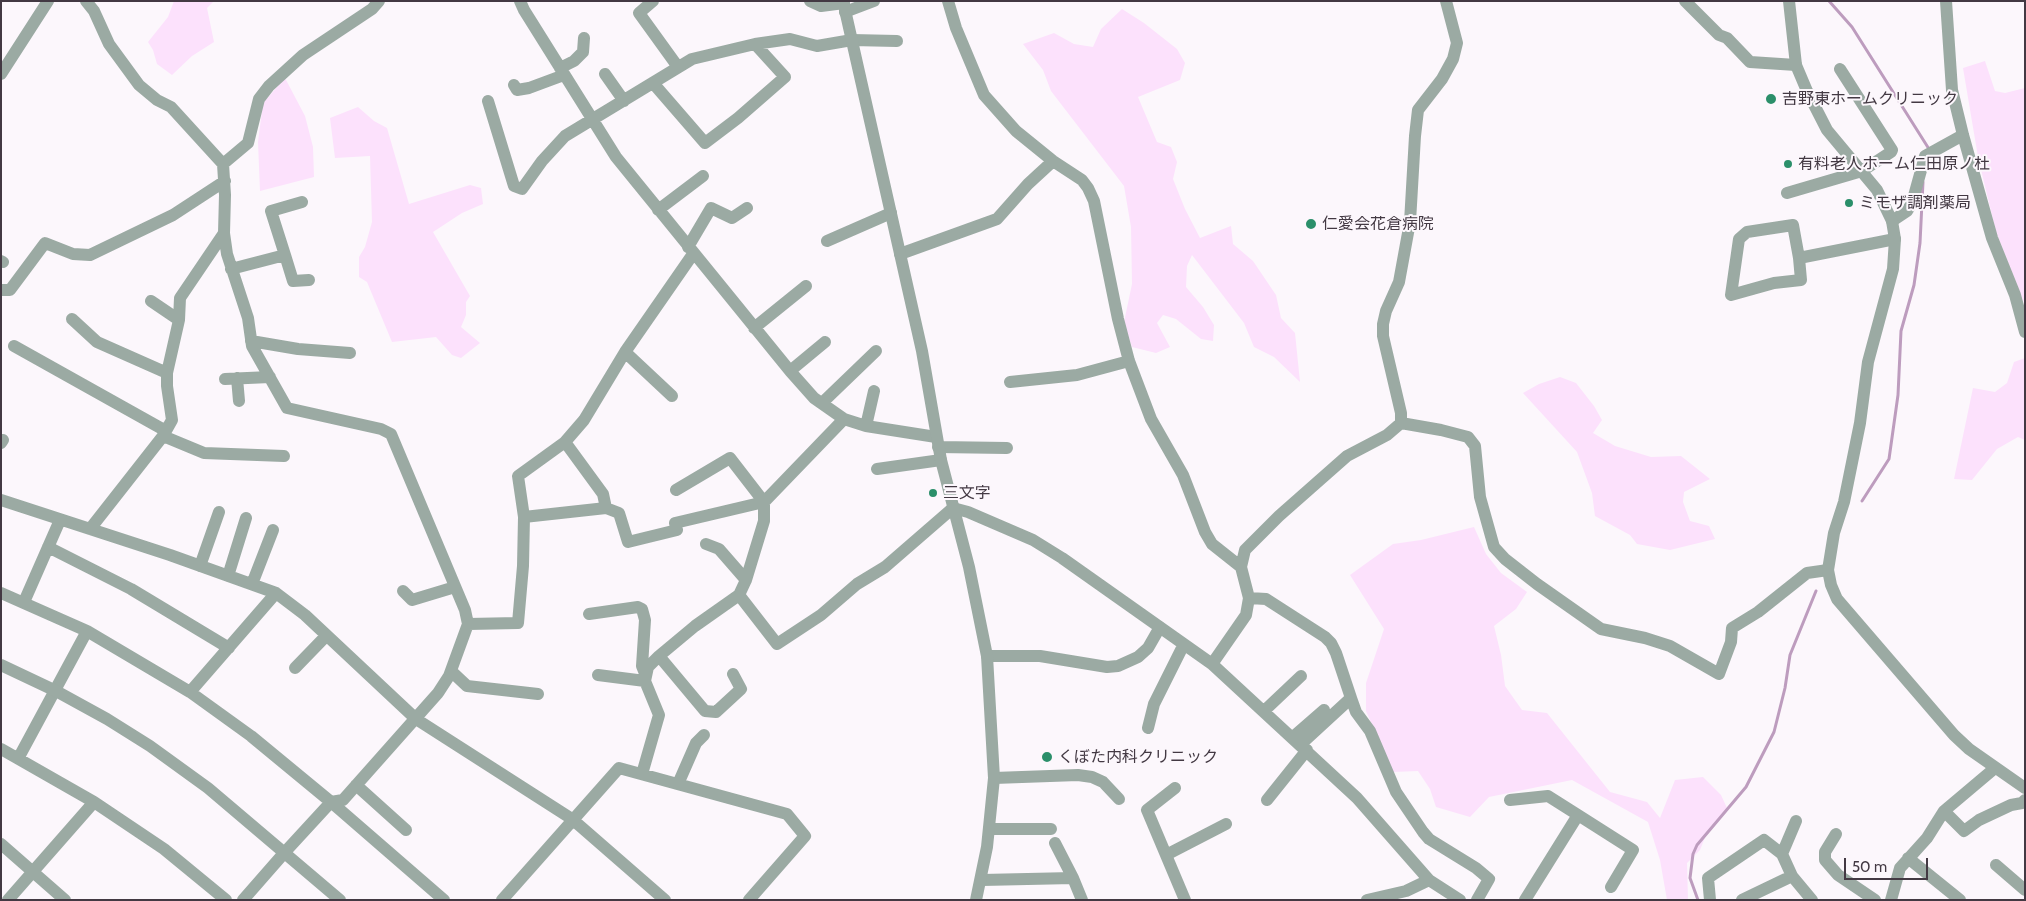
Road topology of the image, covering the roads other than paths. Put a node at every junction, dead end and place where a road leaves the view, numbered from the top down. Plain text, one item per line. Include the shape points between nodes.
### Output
1 (48, 1) edge
2 (86, 1) edge
3 (379, 1) edge
4 (520, 1) edge
5 (653, 1) edge
6 (810, 1) edge
7 (874, 1) edge
8 (948, 1) edge
9 (1446, 1) edge
10 (1686, 1) edge
11 (1789, 1) edge
12 (1946, 1) edge
13 (844, 5) edge
14 (584, 38) dead end
15 (852, 40) junction
16 (897, 42) dead end
17 (755, 44) junction
18 (1796, 65) junction
19 (678, 68) junction
20 (1840, 69) dead end
21 (562, 71) junction
22 (1, 74) edge
23 (605, 74) dead end
24 (653, 83) junction
25 (514, 85) dead end
26 (488, 101) dead end
27 (624, 101) junction
28 (592, 120) junction
29 (1963, 135) junction
30 (1053, 161) junction
31 (223, 164) junction
32 (1862, 172) junction
33 (703, 176) dead end
34 (225, 181) junction
35 (1787, 193) dead end
36 (302, 202) dead end
37 (747, 208) dead end
38 (658, 210) junction
39 (891, 213) junction
40 (1892, 221) junction
41 (224, 233) junction
42 (1895, 239) junction
43 (827, 241) dead end
44 (691, 250) junction
45 (900, 254) junction
46 (285, 255) junction
47 (1799, 258) junction
48 (231, 269) junction
49 (309, 280) dead end
50 (806, 286) dead end
51 (1, 290) edge
52 (151, 301) dead end
53 (72, 319) dead end
54 (179, 320) junction
55 (754, 328) junction
56 (2025, 332) edge
57 (251, 341) junction
58 (825, 342) dead end
59 (14, 346) dead end
60 (876, 351) dead end
61 (626, 352) junction
62 (350, 353) dead end
63 (1129, 361) junction
64 (790, 371) junction
65 (167, 373) junction
66 (270, 377) junction
67 (1010, 382) dead end
68 (874, 391) dead end
69 (672, 396) dead end
70 (239, 401) dead end
71 (822, 403) junction
72 (844, 419) junction
73 (1401, 423) junction
74 (866, 426) junction
75 (164, 433) junction
76 (565, 442) junction
77 (937, 442) junction
78 (1007, 448) dead end
79 (284, 456) dead end
80 (941, 460) junction
81 (877, 469) dead end
82 (676, 490) dead end
83 (1, 500) edge
84 (764, 502) junction
85 (606, 508) junction
86 (953, 508) junction
87 (219, 512) dead end
88 (524, 516) junction
89 (246, 518) dead end
90 (60, 520) junction
91 (90, 529) junction
92 (273, 530) dead end
93 (706, 544) dead end
94 (48, 547) junction
95 (200, 566) junction
96 (1241, 567) junction
97 (1828, 570) junction
98 (228, 576) junction
99 (746, 580) junction
100 (252, 584) junction
101 (455, 587) junction
102 (403, 591) dead end
103 (1, 593) edge
104 (276, 593) junction
105 (739, 595) junction
106 (1249, 598) junction
107 (24, 602) junction
108 (589, 614) dead end
109 (468, 624) junction
110 (1160, 627) junction
111 (87, 631) junction
112 (326, 636) junction
113 (1184, 644) junction
114 (229, 648) junction
115 (659, 656) junction
116 (987, 656) junction
117 (1, 664) edge
118 (1212, 664) junction
119 (295, 668) dead end
120 (451, 671) junction
121 (733, 674) dead end
122 (598, 675) dead end
123 (1301, 676) dead end
124 (645, 678) junction
125 (56, 691) junction
126 (190, 692) junction
127 (538, 694) dead end
128 (1350, 698) junction
129 (1324, 710) dead end
130 (1264, 711) junction
131 (416, 719) junction
132 (1148, 728) dead end
133 (704, 736) dead end
134 (1300, 744) junction
135 (1, 749) edge
136 (19, 758) junction
137 (1995, 768) junction
138 (642, 774) junction
139 (994, 778) junction
140 (678, 784) junction
141 (356, 785) junction
142 (1175, 788) dead end
143 (2025, 788) edge
144 (1119, 799) dead end
145 (1267, 800) dead end
146 (1510, 800) dead end
147 (2025, 800) edge
148 (94, 802) junction
149 (331, 802) junction
150 (1944, 811) junction
151 (1578, 815) junction
152 (572, 819) junction
153 (1796, 821) dead end
154 (1226, 824) dead end
155 (989, 829) junction
156 (1051, 829) dead end
157 (406, 830) dead end
158 (1836, 834) dead end
159 (1055, 843) dead end
160 (1, 844) edge
161 (285, 852) junction
162 (1782, 854) junction
163 (1166, 855) junction
164 (1908, 858) junction
165 (1996, 865) dead end
166 (33, 871) junction
167 (1792, 876) junction
168 (1073, 878) junction
169 (982, 880) junction
170 (1429, 880) junction
171 (1611, 887) dead end
172 (2025, 890) edge
173 (1400, 896) edge
174 (8, 900) edge
175 (65, 900) edge
176 (226, 900) edge
177 (243, 900) edge
178 (340, 900) edge
179 (444, 900) edge
180 (502, 900) edge
181 (665, 900) edge
182 (749, 900) edge
183 (976, 900) edge
184 (1082, 900) edge
185 (1185, 900) edge
186 (1367, 900) edge
187 (1460, 900) edge
188 (1477, 900) edge
189 (1526, 900) edge
190 (1710, 900) edge
191 (1742, 900) edge
192 (1812, 900) edge
193 (1875, 900) edge
194 (1890, 900) edge
195 (1960, 900) edge

1 - 22 street
2 - 31 street via 109,44 139,85 171,107
3 - 31 street via 303,56 269,86 259,99 248,143
4 - 21 street
5 - 19 street via 638,13
6 - 13 street via 821,6
7 - 13 street
8 - 30 street via 984,95 1016,131
9 - 73 street via 1457,43 1454,59 1418,110 1410,222 1399,282 1383,324
10 - 18 street via 1750,62
11 - 18 street
12 - 29 street via 1952,90
13 - 15 street
14 - 21 street via 583,52
15 - 16 street
15 - 17 street via 817,46 790,38
15 - 39 street
17 - 19 street via 692,59
17 - 24 street via 785,77 705,143
18 - 32 street via 1827,130
19 - 24 street
20 - 32 street via 1892,150
21 - 25 street via 529,88 517,90
21 - 28 street
23 - 27 street
24 - 27 street
26 - 28 street via 514,186 522,189 565,136
27 - 28 street
28 - 38 street via 616,157
29 - 40 street via 1925,156 1912,203 1907,211
29 - 56 street via 1992,238 2015,295
30 - 45 street via 997,219
30 - 63 street via 1082,180 1094,201
31 - 34 street
32 - 35 street
32 - 40 street via 1877,190
33 - 38 street
34 - 41 street
34 - 51 street via 173,215 90,255 73,254 45,243 10,290
36 - 46 street via 271,212
37 - 44 street via 732,218 711,208
38 - 44 street
39 - 43 street
39 - 45 street
40 - 42 street
41 - 48 street
41 - 54 street via 180,298
42 - 47 street
42 - 97 street via 1892,269 1868,362 1860,423
44 - 55 street
44 - 61 street
45 - 77 street via 922,351
46 - 48 street
46 - 49 street via 293,281
47 - 47 street via 1801,280 1774,283 1731,295 1739,239 1747,232 1793,225
48 - 57 street via 248,318
50 - 55 street
52 - 54 street
53 - 65 street via 98,342
54 - 65 street
55 - 64 street
57 - 62 street
57 - 66 street
58 - 64 street
59 - 75 street
60 - 71 street
61 - 69 street
61 - 76 street via 584,420
63 - 67 street via 1077,375
63 - 96 street via 1150,419 1183,475 1205,532 1212,544
64 - 71 street
65 - 75 street via 172,420
66 - 70 street via 231,378
66 - 101 street via 287,408 391,434
68 - 74 street
71 - 72 street
72 - 74 street
72 - 84 street
73 - 96 street via 1387,435 1347,456 1279,516 1245,550
73 - 97 street via 1468,437 1475,446 1480,497 1494,547 1505,559 1600,629 1670,646 1720,674 1731,642 1732,628 1807,573
74 - 77 street
75 - 79 street via 204,454
75 - 91 street
76 - 85 street via 602,494
76 - 88 street via 518,476
77 - 78 street
77 - 80 street
80 - 81 street
80 - 86 street
82 - 84 street via 730,458
83 - 90 street
84 - 85 street via 675,523 676,530 628,542 619,513
84 - 99 street via 764,521
85 - 88 street
86 - 105 street via 885,568 857,584 821,616 777,644
86 - 110 street via 1033,540
86 - 116 street via 970,567
87 - 95 street
88 - 109 street via 518,623
89 - 98 street
90 - 91 street
90 - 94 street
91 - 95 street
92 - 100 street
93 - 99 street via 719,549
94 - 107 street
94 - 114 street via 131,589
95 - 98 street
96 - 106 street
97 - 137 street via 1838,599 1855,620 1954,735
98 - 100 street
99 - 105 street
100 - 104 street
101 - 102 street via 412,600
101 - 109 street
103 - 107 street
104 - 112 street
104 - 114 street
105 - 115 street
106 - 118 street via 1246,615
106 - 128 street via 1266,599 1325,638 1336,653
107 - 111 street
108 - 124 street via 638,606 642,609
109 - 120 street
110 - 113 street
110 - 116 street via 1148,648 1138,657 1118,666 1040,656
111 - 125 street
111 - 126 street
112 - 119 street
112 - 131 street
113 - 118 street
113 - 132 street via 1154,704
114 - 126 street
115 - 121 street via 705,711 716,712 741,689
115 - 124 street via 648,667
116 - 139 street
117 - 125 street
118 - 130 street
120 - 127 street via 467,686
120 - 131 street
122 - 124 street
123 - 130 street
124 - 138 street via 659,715
125 - 136 street
125 - 161 street via 150,746 208,788
126 - 149 street via 251,736
128 - 134 street
128 - 188 street via 1370,731 1396,792 1423,832 1489,879
129 - 134 street
130 - 134 street
131 - 141 street
131 - 152 street
133 - 140 street via 696,743
134 - 145 street
134 - 170 street via 1357,798
135 - 136 street
136 - 148 street
137 - 143 street
137 - 150 street
138 - 140 street
138 - 152 street via 619,768
139 - 144 street via 1078,774 1102,782
139 - 155 street
140 - 182 street via 788,814 805,836
141 - 149 street via 343,800
141 - 157 street
142 - 163 street via 1147,810
146 - 151 street via 1548,796
147 - 150 street via 1979,820 1964,831
148 - 166 street
148 - 176 street via 164,849
149 - 161 street
149 - 179 street
150 - 164 street via 1927,838
151 - 171 street via 1633,850
151 - 189 street
152 - 180 street
152 - 181 street
153 - 162 street
154 - 163 street
155 - 156 street
155 - 169 street
158 - 193 street via 1825,852 1825,860 1838,875
159 - 168 street
160 - 166 street
161 - 177 street
161 - 178 street
162 - 167 street
162 - 190 street via 1764,840 1708,878
163 - 185 street
164 - 194 street via 1900,868
164 - 195 street
165 - 172 street
166 - 174 street
166 - 175 street
167 - 191 street
167 - 192 street
168 - 169 street
168 - 184 street
169 - 183 street
170 - 173 street
170 - 187 street
173 - 186 street

